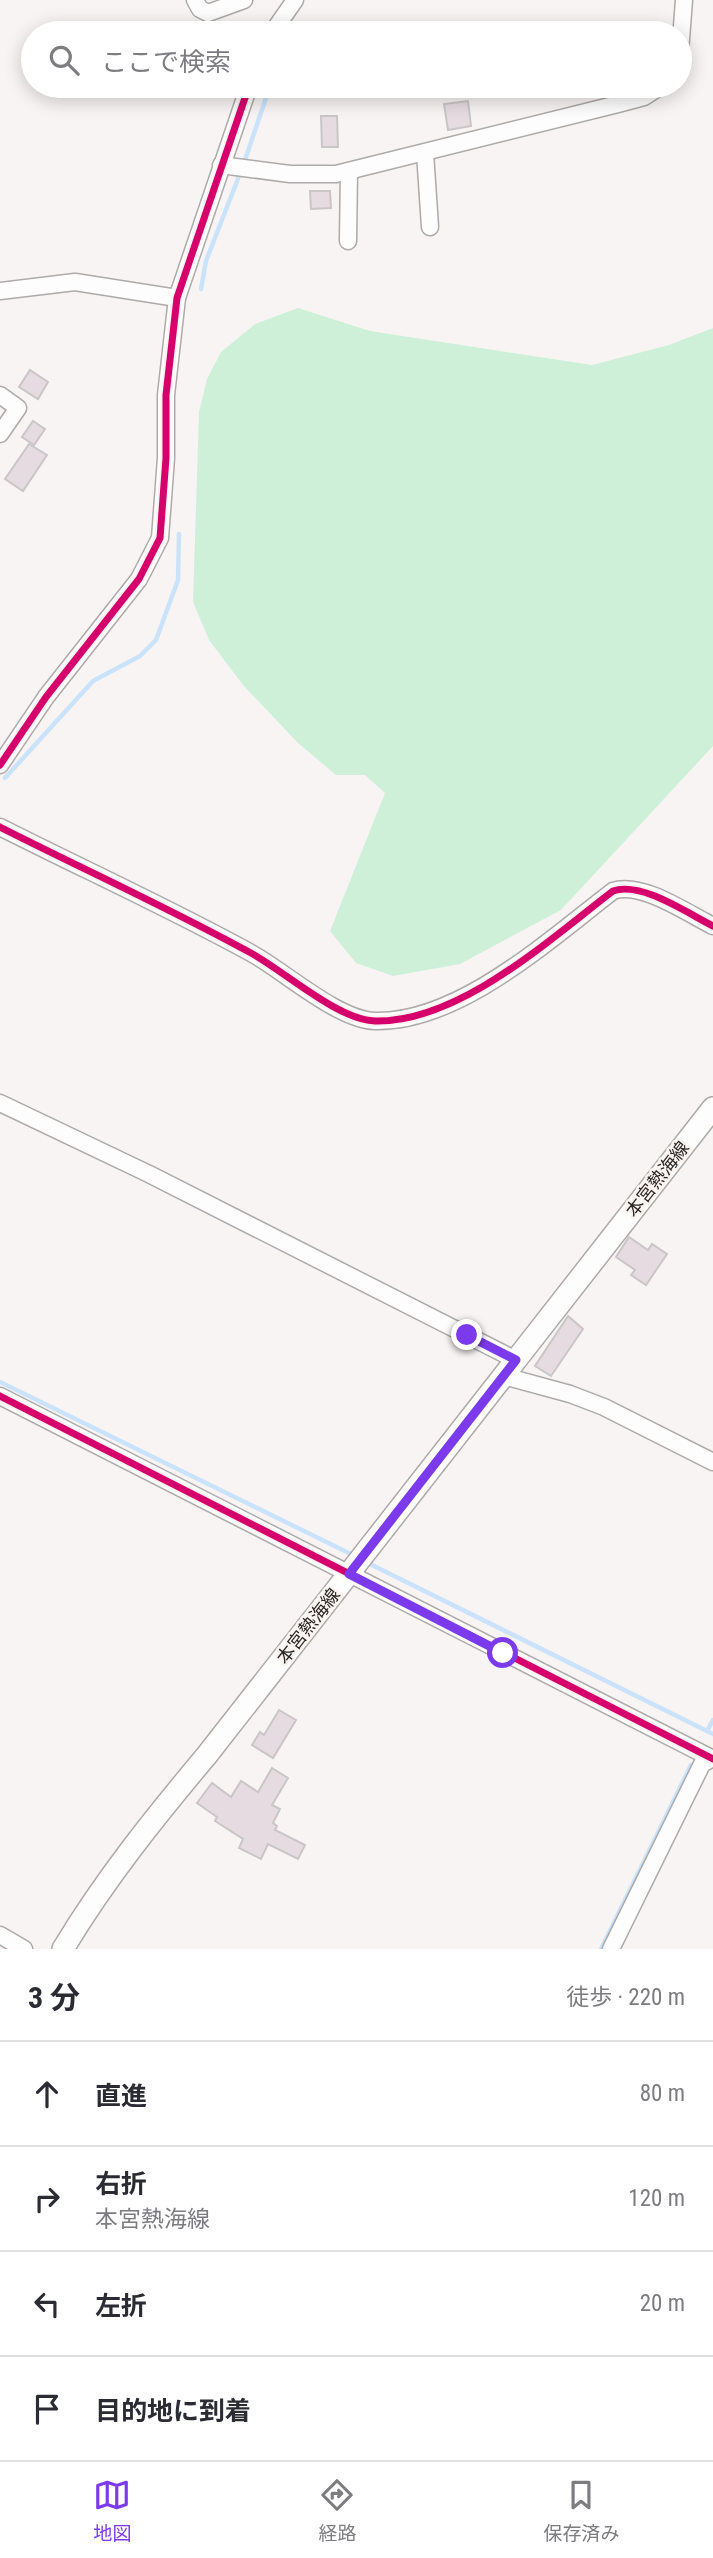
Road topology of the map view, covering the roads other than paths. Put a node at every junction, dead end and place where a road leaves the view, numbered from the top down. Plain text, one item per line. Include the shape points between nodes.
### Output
1 (195, 0) edge
2 (244, 0) edge
3 (684, 0) edge
4 (291, 1) edge
5 (279, 21) edge
6 (682, 21) edge
7 (245, 98) edge
8 (639, 98) edge
9 (425, 153) junction
10 (221, 165) junction
11 (349, 171) junction
12 (430, 227) dead end
13 (348, 242) dead end
14 (0, 291) edge
15 (177, 298) junction
16 (0, 395) edge
17 (0, 434) edge
18 (0, 765) edge
19 (0, 827) edge
20 (713, 926) edge
21 (0, 1103) edge
22 (713, 1108) edge
23 (510, 1368) junction
24 (0, 1396) edge
25 (713, 1462) edge
26 (349, 1574) junction
27 (713, 1758) edge
28 (0, 1935) edge
29 (24, 1949) edge
30 (63, 1949) edge
31 (611, 1949) edge

1 - 2 street via 208,13
3 - 6 street
4 - 5 street
7 - 10 street
8 - 9 street
9 - 11 street
9 - 12 street
10 - 11 street via 290,174
10 - 15 street
11 - 13 street
14 - 15 street via 75,282
15 - 18 street via 166,395 160,538 139,579 46,697
16 - 17 street via 18,408
19 - 20 street via 252,954 338,1008 376,1021 411,1016 467,995 624,887 638,889
21 - 23 street via 149,1174
22 - 23 main road, 本宮熱海線
23 - 25 street via 516,1382 604,1407
23 - 26 main road, 本宮熱海線
24 - 26 street
26 - 27 street
26 - 30 main road, 本宮熱海線 via 124,1857
27 - 31 street via 702,1764
28 - 29 street

